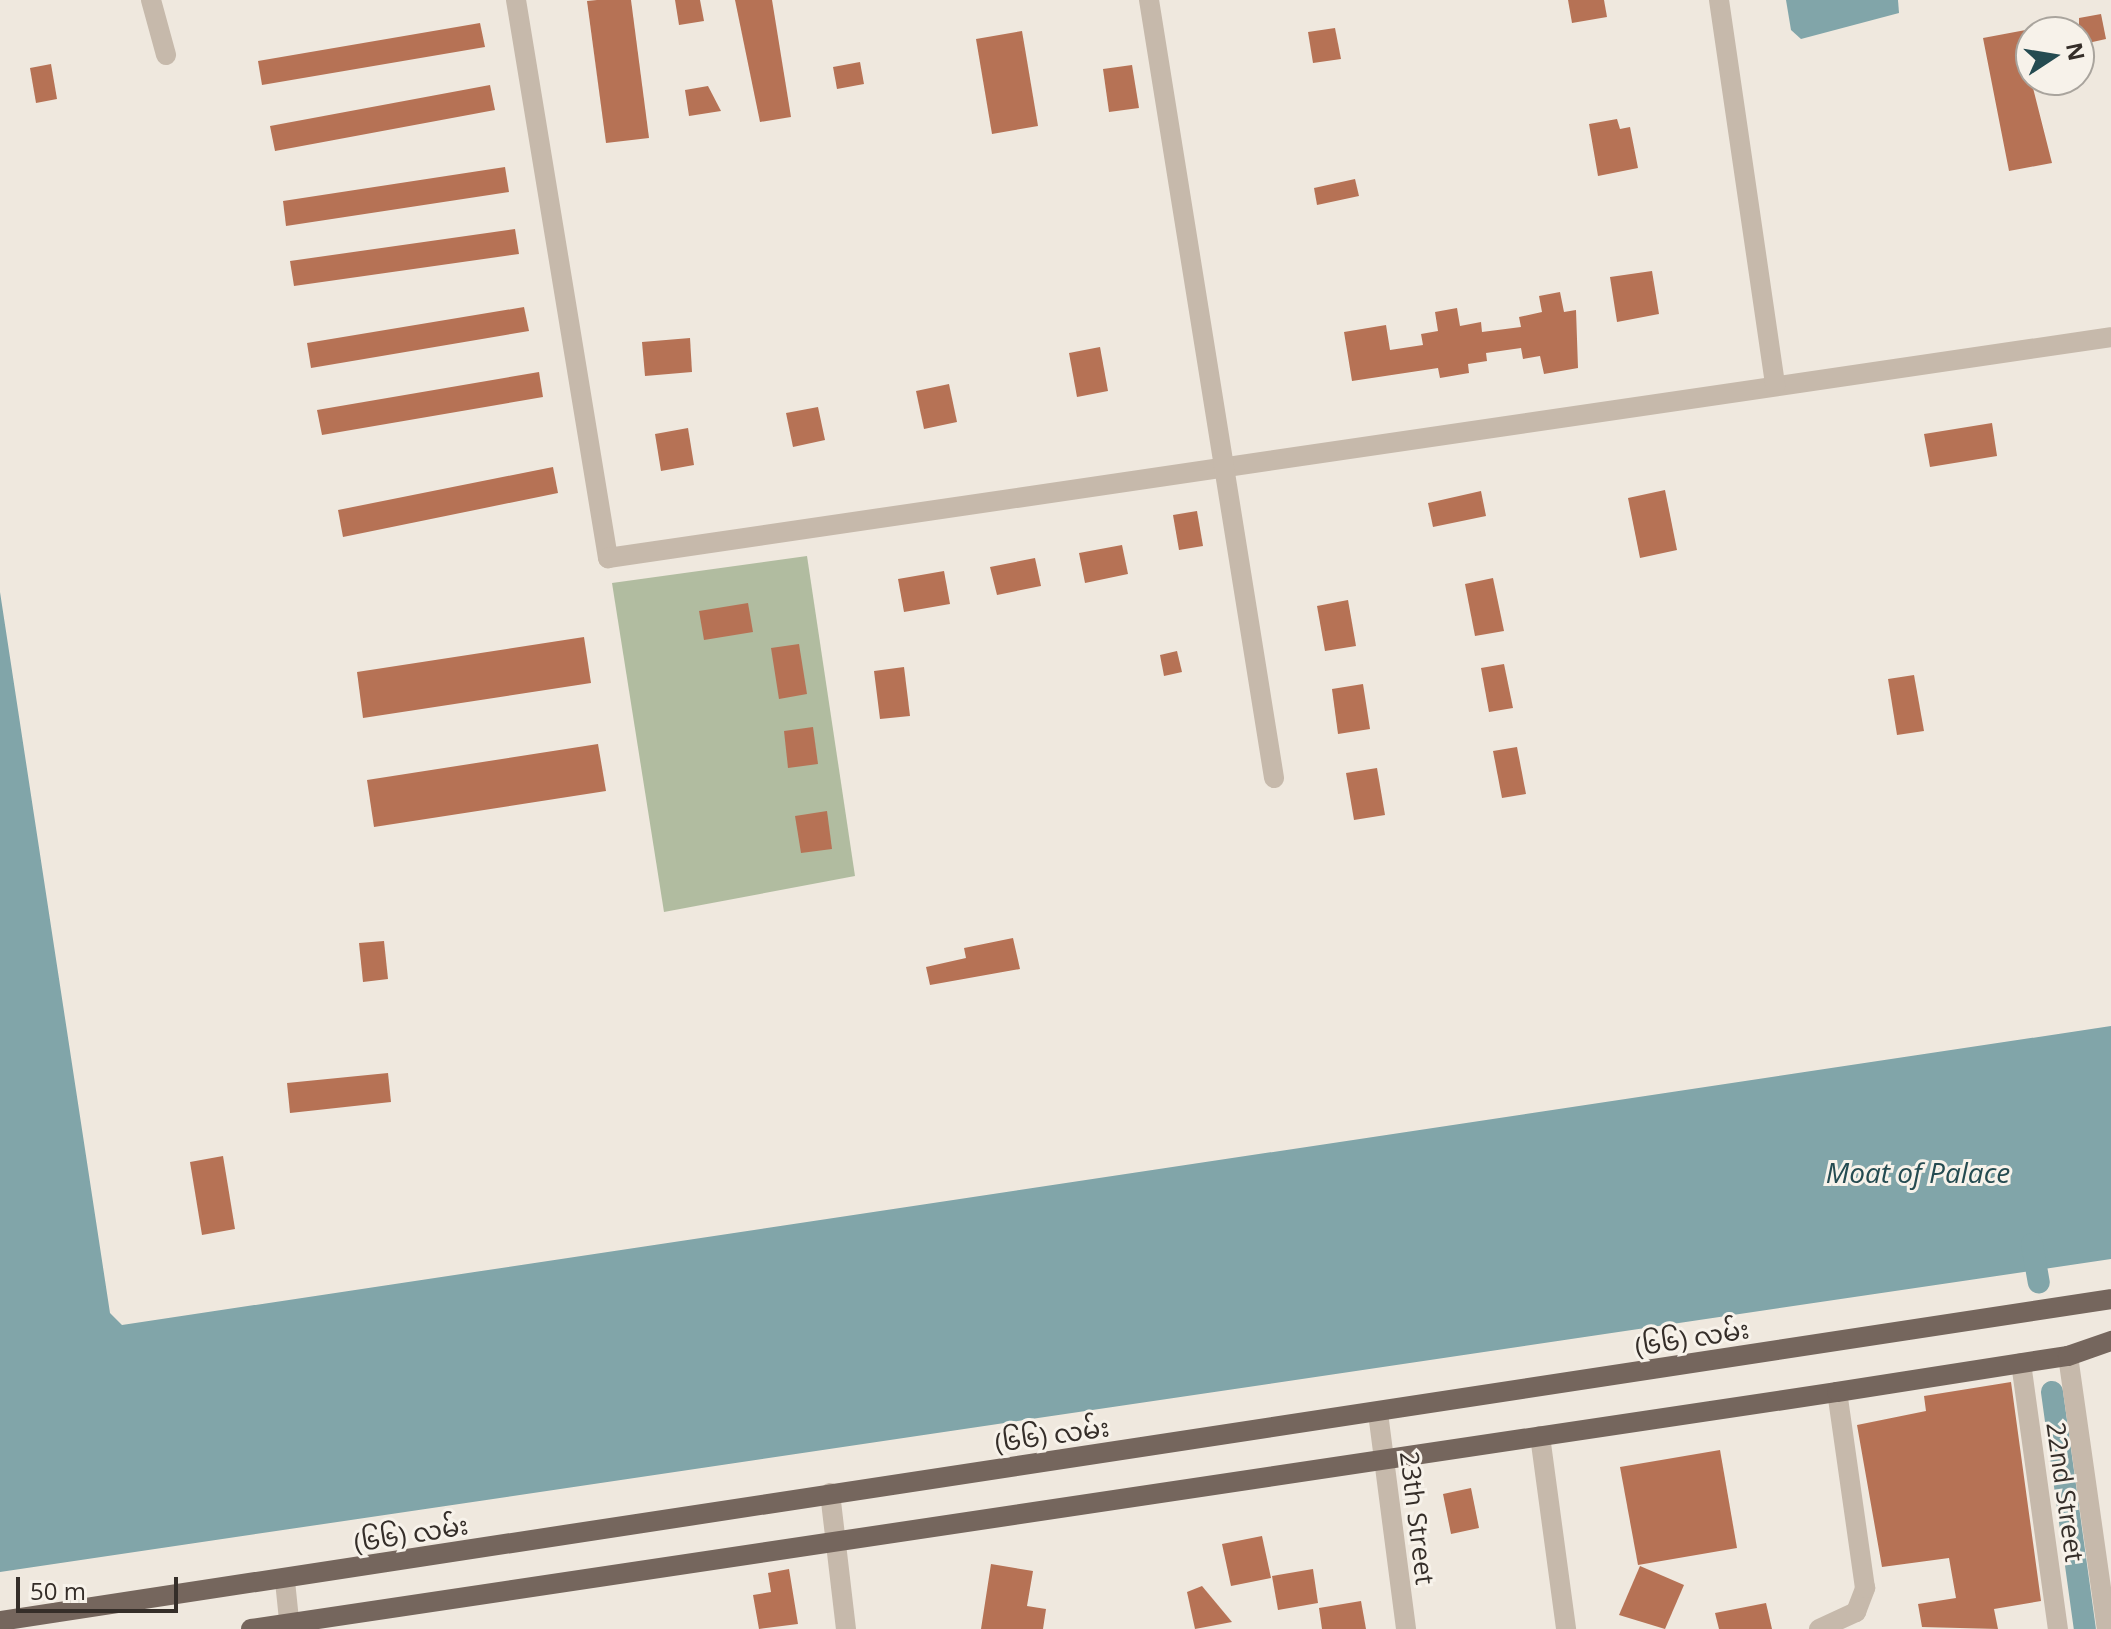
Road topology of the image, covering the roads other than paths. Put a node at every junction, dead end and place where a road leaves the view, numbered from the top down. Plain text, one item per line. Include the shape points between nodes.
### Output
1 (151, 0) edge
2 (516, 0) edge
3 (1149, 0) edge
4 (1719, 0) edge
5 (166, 55) dead end
6 (2111, 337) edge
7 (1775, 386) junction
8 (1226, 467) junction
9 (1274, 778) dead end
10 (2111, 1299) edge
11 (2111, 1341) edge
12 (2068, 1356) junction
13 (2021, 1363) junction
14 (1837, 1392) junction
15 (1378, 1413) junction
16 (1540, 1436) junction
17 (1383, 1457) junction
18 (830, 1493) junction
19 (834, 1541) junction
20 (285, 1581) junction
21 (0, 1621) edge
22 (290, 1626) edge
23 (251, 1629) edge
24 (846, 1629) edge
25 (1406, 1629) edge
26 (1566, 1629) edge
27 (1819, 1629) edge
28 (2058, 1629) edge
29 (2107, 1629) edge

1 - 5 street
2 - 8 street via 608,558
3 - 8 street
4 - 7 street
6 - 7 street
7 - 8 street
8 - 9 street
10 - 15 main road, (၆၆) လမ်း
11 - 12 main road
12 - 13 main road
12 - 29 street, 22nd Street
13 - 14 main road
13 - 28 street, 22nd Street
14 - 16 main road
14 - 27 street via 1865,1588 1856,1612
15 - 17 street, 23th Street
15 - 18 main road, (၆၆) လမ်း
16 - 17 main road
16 - 26 street
17 - 19 main road
17 - 25 street, 23th Street
18 - 19 street
18 - 20 main road, (၆၆) လမ်း
19 - 22 main road
19 - 24 street
20 - 21 main road, (၆၆) လမ်း
20 - 22 street
22 - 23 main road

